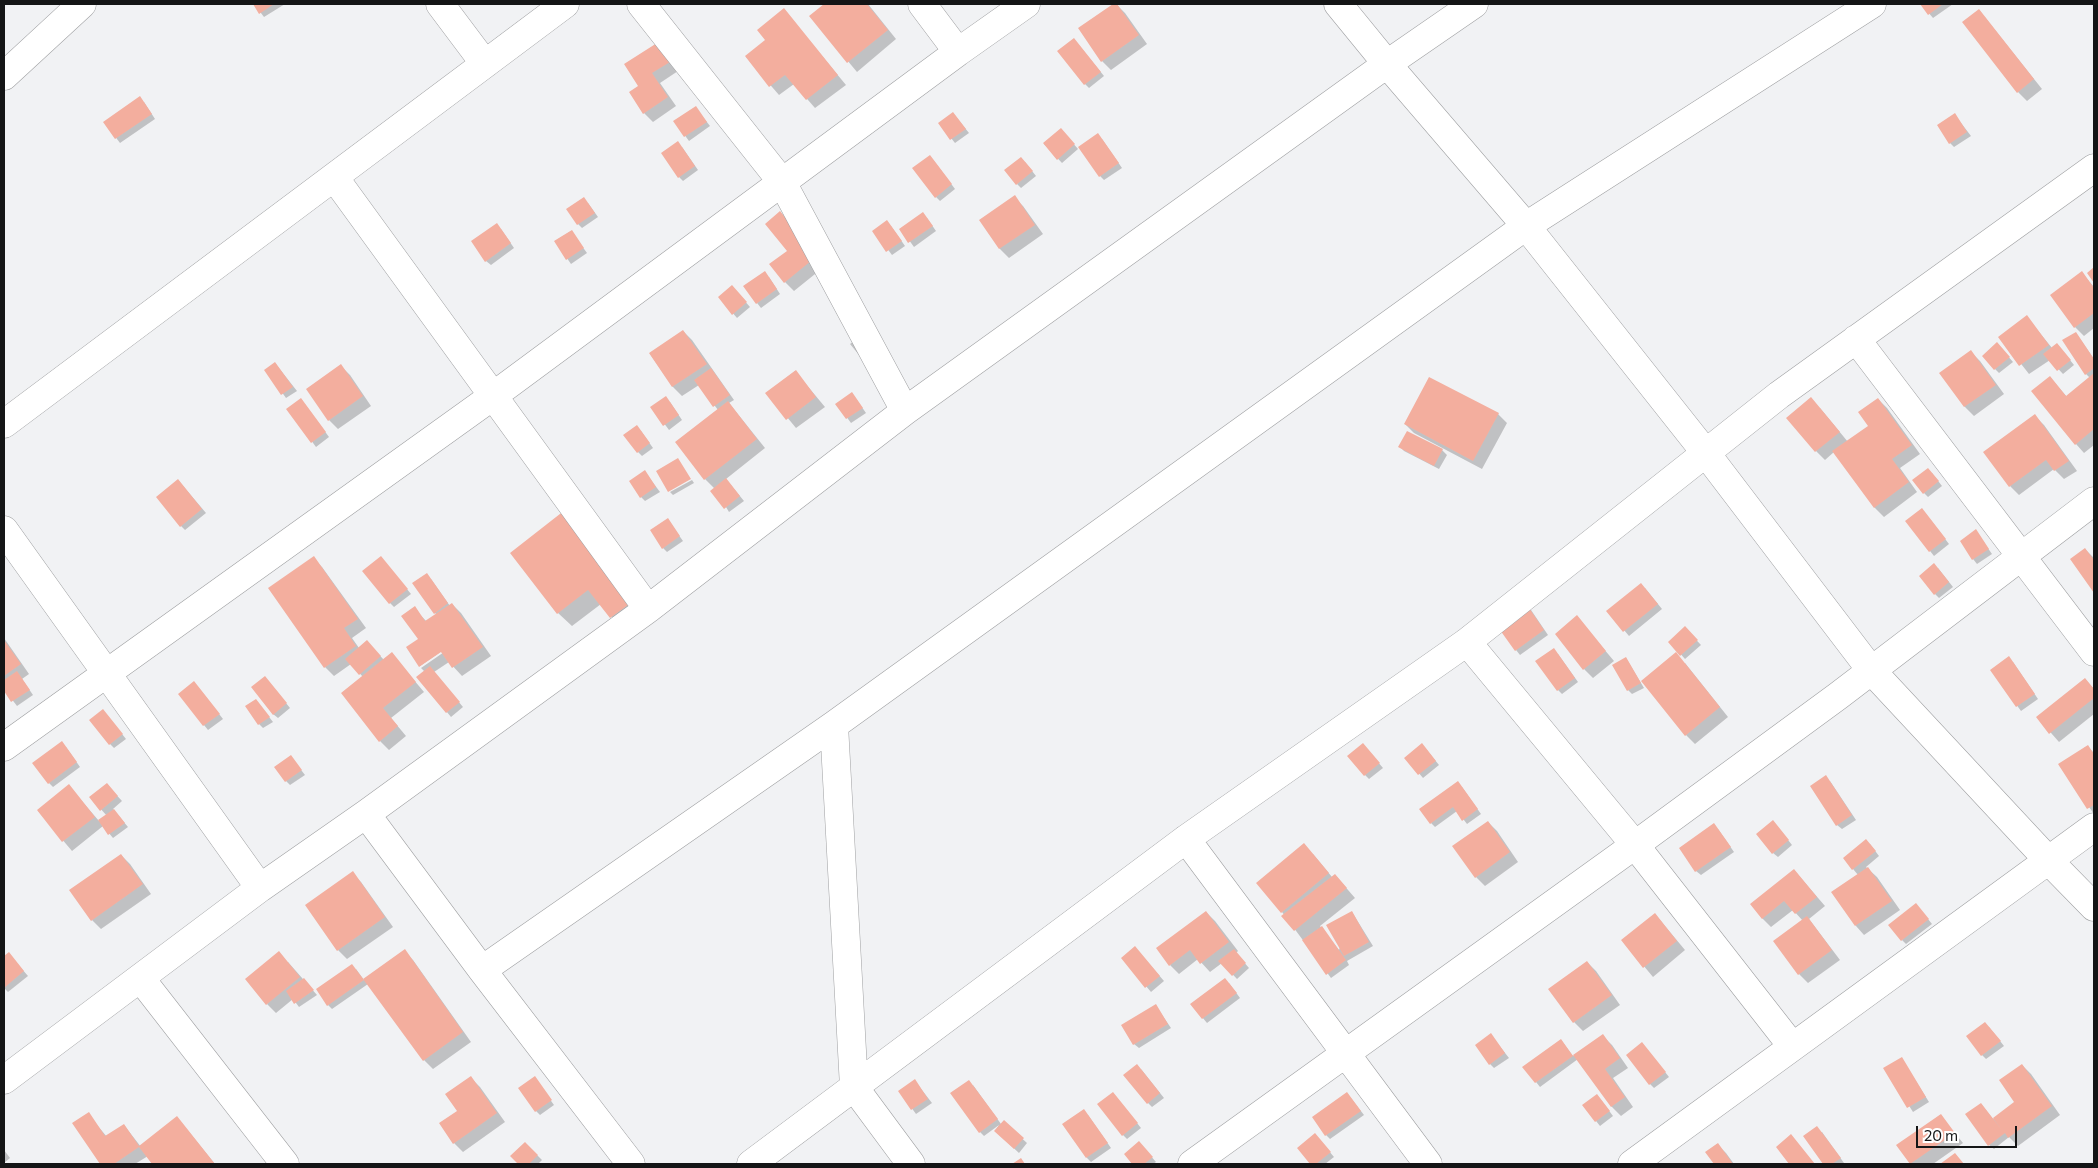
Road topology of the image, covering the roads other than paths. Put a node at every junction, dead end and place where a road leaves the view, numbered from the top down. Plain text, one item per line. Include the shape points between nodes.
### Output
1 (82, 4) edge
2 (440, 4) edge
3 (565, 4) edge
4 (642, 4) edge
5 (922, 4) edge
6 (1026, 4) edge
7 (1338, 4) edge
8 (1474, 4) edge
9 (1872, 4) edge
10 (958, 52) junction
11 (485, 64) junction
12 (1387, 64) junction
13 (4, 76) edge
14 (2094, 168) edge
15 (334, 177) junction
16 (782, 182) junction
17 (1526, 226) junction
18 (1856, 339) junction
19 (493, 396) junction
20 (905, 411) junction
21 (4, 424) edge
22 (1705, 452) junction
23 (2094, 501) edge
24 (4, 530) edge
25 (2022, 556) junction
26 (648, 609) junction
27 (1467, 642) junction
28 (2094, 652) edge
29 (1871, 670) junction
30 (107, 674) junction
31 (834, 725) junction
32 (4, 747) edge
33 (366, 814) junction
34 (2094, 827) edge
35 (1186, 839) junction
36 (1635, 845) junction
37 (2049, 861) junction
38 (260, 888) junction
39 (2094, 907) edge
40 (482, 970) junction
41 (140, 979) junction
42 (1792, 1046) junction
43 (1345, 1053) junction
44 (4, 1080) edge
45 (854, 1087) junction
46 (285, 1164) edge
47 (632, 1164) edge
48 (751, 1164) edge
49 (910, 1164) edge
50 (1192, 1164) edge
51 (1428, 1164) edge
52 (1632, 1164) edge

1 - 13 street
2 - 11 street
3 - 11 street
4 - 16 street
5 - 10 street
6 - 10 street
7 - 12 street
8 - 12 street
9 - 17 street
10 - 16 street
11 - 15 street
12 - 17 street
12 - 20 street
14 - 18 street
15 - 19 street
15 - 21 street
16 - 19 street
16 - 20 street
17 - 22 street
17 - 31 street
18 - 22 street
18 - 25 street
19 - 26 street
19 - 30 street
20 - 26 street
22 - 27 street
22 - 29 street
23 - 25 street
24 - 30 street
25 - 28 street
25 - 29 street
26 - 33 street
27 - 35 street
27 - 36 street
29 - 36 street
29 - 37 street
30 - 32 street
30 - 38 street
31 - 40 street
31 - 45 street
33 - 38 street
33 - 40 street
34 - 37 street
35 - 43 street
35 - 45 street
36 - 42 street
36 - 43 street
37 - 39 street
37 - 42 street
38 - 41 street
40 - 47 street
41 - 44 street
41 - 46 street
42 - 52 street
43 - 50 street
43 - 51 street
45 - 48 street
45 - 49 street

